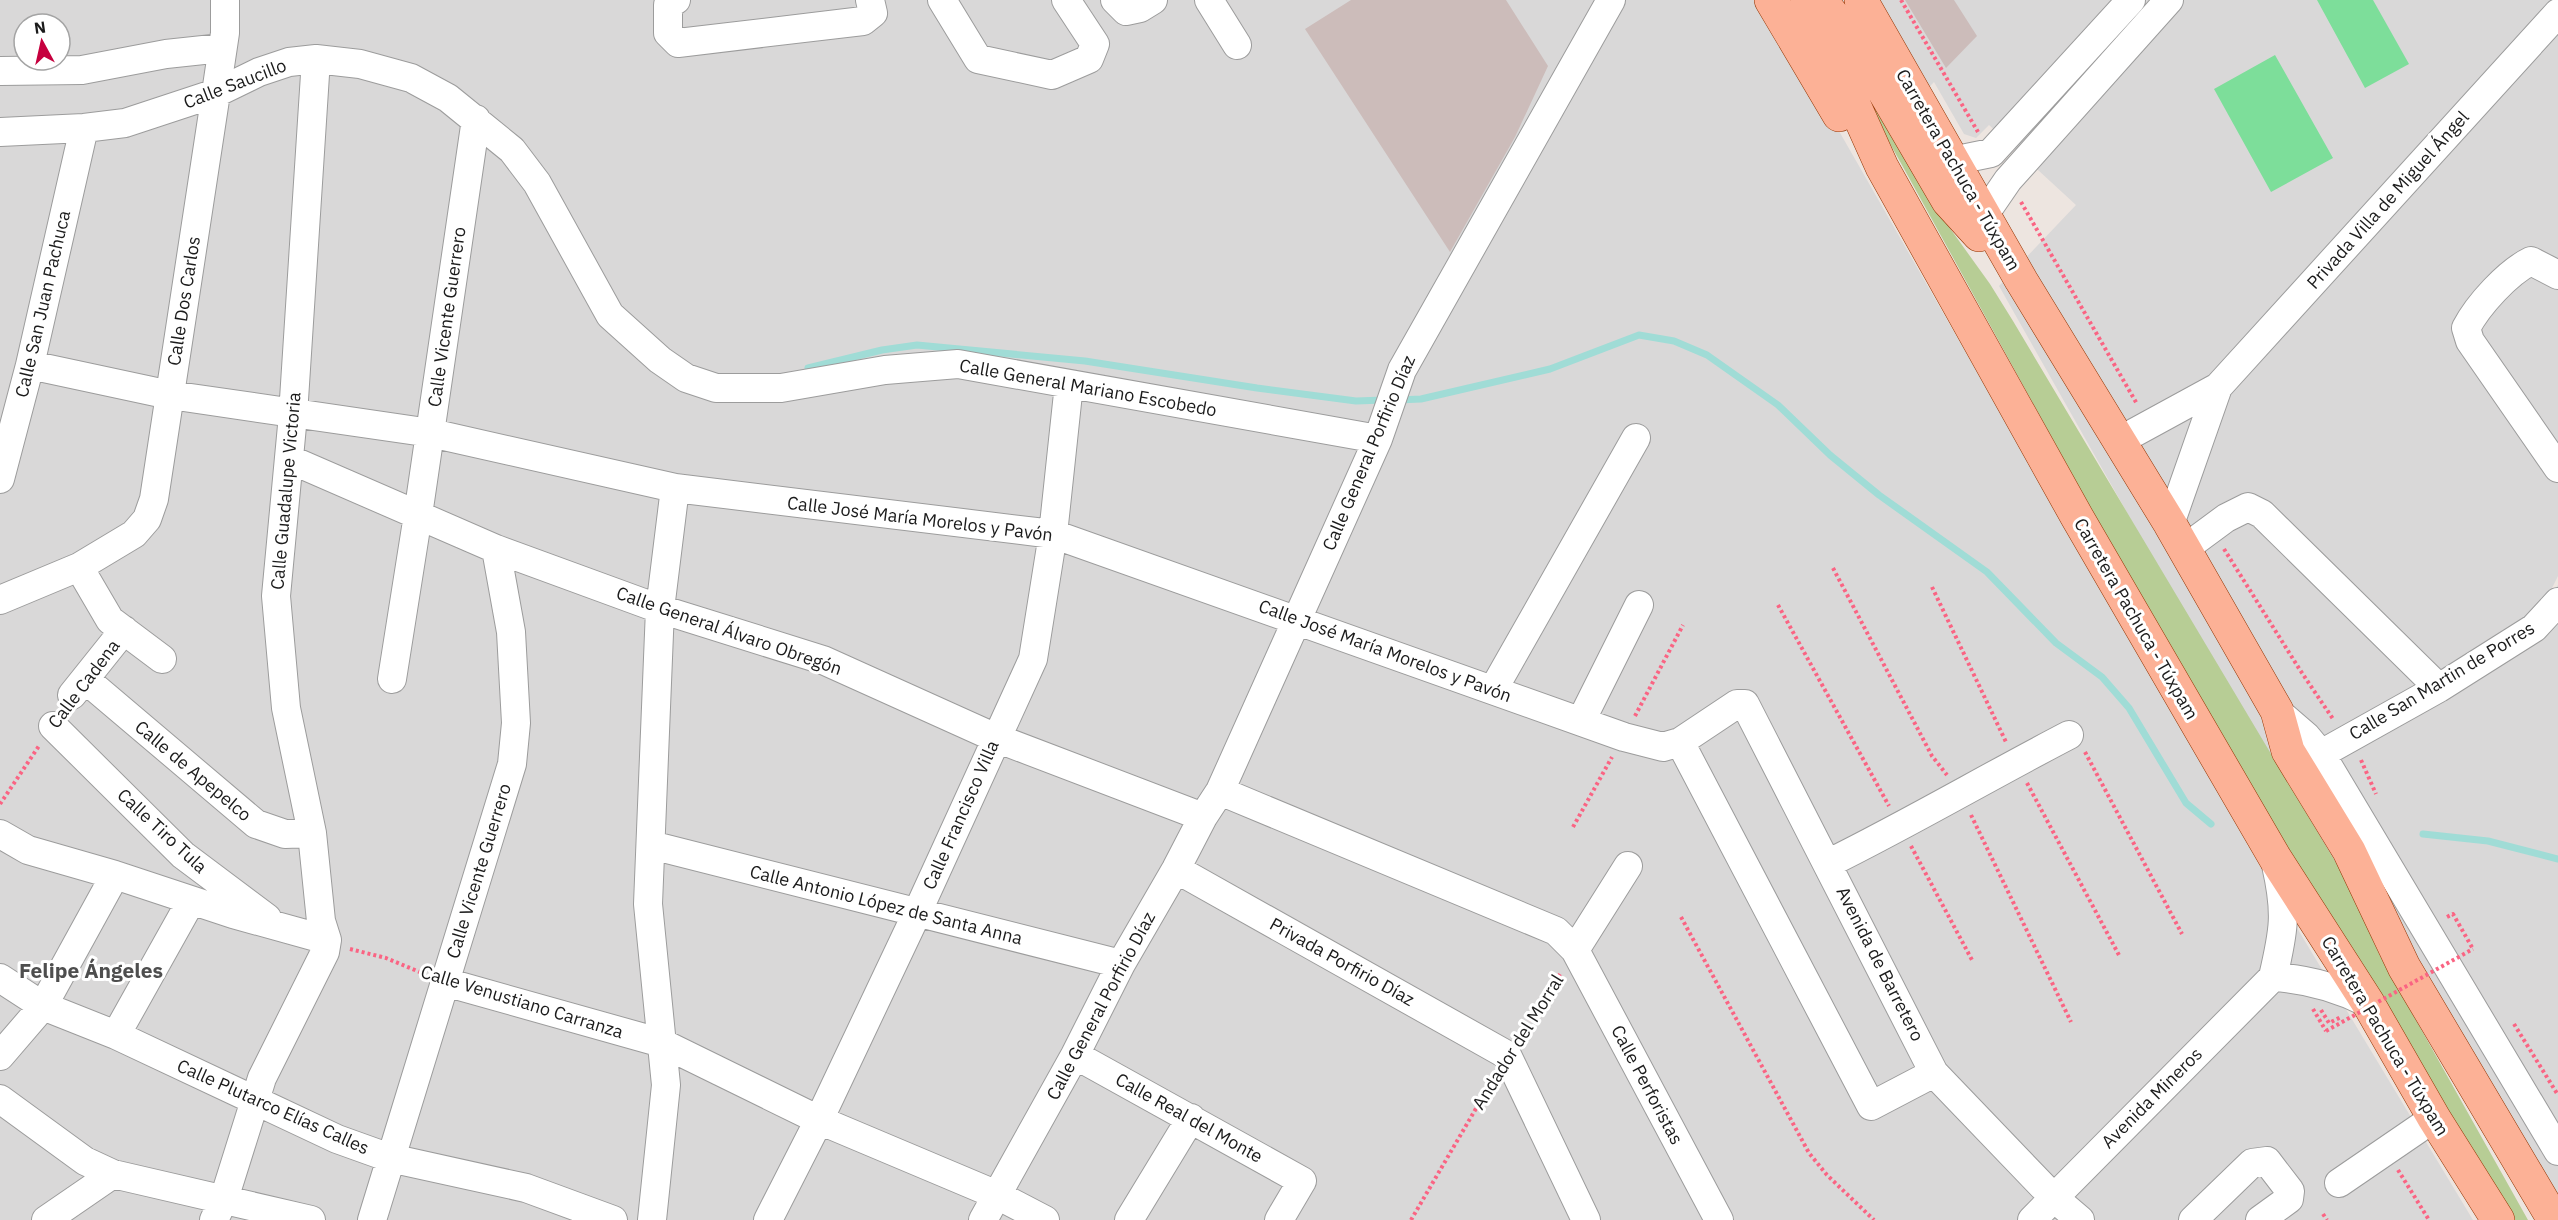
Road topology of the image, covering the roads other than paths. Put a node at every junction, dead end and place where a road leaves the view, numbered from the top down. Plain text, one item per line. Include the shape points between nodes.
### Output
1 (225, 0) edge
2 (676, 0) edge
3 (870, 0) edge
4 (942, 0) edge
5 (1066, 0) edge
6 (1115, 0) edge
7 (1153, 0) edge
8 (1209, 0) edge
9 (1611, 0) edge
10 (1771, 0) edge
11 (1807, 0) edge
12 (1821, 0) edge
13 (1861, 0) edge
14 (2130, 0) edge
15 (2169, 0) edge
16 (2558, 13) edge
17 (1237, 45) dead end
18 (222, 48) junction
19 (316, 59) junction
20 (0, 71) edge
21 (216, 93) junction
22 (476, 119) junction
23 (84, 129) junction
24 (0, 132) edge
25 (1953, 161) junction
26 (1882, 167) junction
27 (1983, 215) junction
28 (2558, 275) edge
29 (2021, 280) junction
30 (660, 360) joint
31 (30, 365) junction
32 (1070, 384) junction
33 (2218, 387) junction
34 (170, 395) junction
35 (293, 415) junction
36 (2166, 415) junction
37 (1381, 432) junction
38 (431, 433) junction
39 (1636, 438) dead end
40 (2119, 441) junction
41 (2193, 456) junction
42 (289, 459) junction
43 (2558, 468) edge
44 (0, 479) edge
45 (675, 488) junction
46 (418, 515) junction
47 (1053, 534) junction
48 (2177, 537) junction
49 (496, 549) junction
50 (79, 567) junction
51 (0, 600) edge
52 (2558, 602) edge
53 (1639, 605) dead end
54 (660, 609) junction
55 (1296, 618) junction
56 (124, 630) junction
57 (162, 659) dead end
58 (392, 679) dead end
59 (79, 688) joint
60 (2439, 688) junction
61 (1493, 690) junction
62 (2277, 711) junction
63 (1581, 721) junction
64 (53, 726) road end
65 (2069, 735) road end
66 (996, 738) junction
67 (1671, 744) junction
68 (2321, 754) junction
69 (1220, 791) junction
70 (1203, 817) junction
71 (312, 833) junction
72 (0, 834) edge
73 (651, 845) junction
74 (2275, 858) junction
75 (1829, 863) junction
76 (1628, 866) dead end
77 (1176, 869) junction
78 (115, 875) junction
79 (191, 901) junction
80 (917, 913) junction
81 (279, 928) junction
82 (319, 932) junction
83 (1575, 950) junction
84 (1121, 964) junction
85 (2273, 977) junction
86 (0, 978) edge
87 (445, 982) junction
88 (2368, 1003) junction
89 (43, 1006) junction
90 (116, 1035) junction
91 (662, 1043) junction
92 (1076, 1055) junction
93 (0, 1056) edge
94 (1934, 1073) junction
95 (244, 1095) junction
96 (0, 1099) edge
97 (1191, 1118) junction
98 (2434, 1118) junction
99 (819, 1120) junction
100 (2558, 1151) edge
101 (390, 1158) junction
102 (113, 1174) junction
103 (2339, 1183) dead end
104 (997, 1195) junction
105 (2053, 1197) junction
106 (219, 1210) edge
107 (46, 1220) edge
108 (311, 1220) edge
109 (372, 1220) edge
110 (613, 1220) edge
111 (652, 1220) edge
112 (768, 1220) edge
113 (983, 1220) edge
114 (1045, 1220) edge
115 (1129, 1220) edge
116 (1279, 1220) edge
117 (1586, 1220) edge
118 (1719, 1220) edge
119 (2032, 1220) edge
120 (2080, 1220) edge
121 (2193, 1220) edge
122 (2260, 1220) edge
123 (2498, 1220) edge
124 (2553, 1220) edge

1 - 18 street, Calle Dos Carlos
2 - 3 street via 668,5 668,33 678,43 863,21 873,14
4 - 5 street via 978,59 1052,75 1089,59 1095,44
6 - 7 street via 1126,11
8 - 17 street
9 - 37 street, Calle General Porfirio Díaz via 1402,370
10 - 26 main road via 1843,122
11 - 26 main road, Carretera Pachuca - Túxpam
12 - 29 main road via 1864,57 1948,201
13 - 25 main road, Carretera Pachuca - Túxpam
14 - 25 street via 1991,153
15 - 27 street via 2008,180
16 - 33 street, Privada Villa de Miguel Ángel
18 - 20 street via 82,70
18 - 21 street, Calle Dos Carlos
19 - 21 street, Calle Saucillo via 289,62 259,72
19 - 22 street, Calle Saucillo via 360,64 411,78
19 - 35 street, Calle Guadalupe Victoria
21 - 23 street, Calle Saucillo via 125,123
21 - 34 street, Calle Dos Carlos
22 - 30 street, Calle Saucillo via 512,150 537,183 610,315
22 - 38 street, Calle Vicente Guerrero
23 - 24 street, Calle Saucillo
23 - 31 street, Calle San Juan Pachuca
25 - 27 main road, Carretera Pachuca - Túxpam
26 - 74 main road, Carretera Pachuca - Túxpam via 2077,517
27 - 29 main road, Carretera Pachuca - Túxpam
28 - 43 street via 2531,261 2518,267 2472,316 2466,328 2470,341
29 - 40 main road, Carretera Pachuca - Túxpam
30 - 32 street, Calle General Mariano Escobedo via 686,378 716,388 781,388 885,370 958,364
31 - 34 street
31 - 44 street, Calle San Juan Pachuca
32 - 37 street, Calle General Mariano Escobedo
32 - 47 street, Calle Francisco Villa
33 - 36 street, Privada Villa de Miguel Ángel
33 - 41 street, Privada Villa de Miguel Ángel
34 - 35 street
34 - 50 street, Calle Dos Carlos via 154,499 147,519 134,534
35 - 38 street, Calle José María Morelos y Pavón
35 - 42 street, Calle Guadalupe Victoria
36 - 40 street, Privada Villa de Miguel Ángel
36 - 41 street
37 - 55 street, Calle General Porfirio Díaz
38 - 45 street, Calle José María Morelos y Pavón
38 - 46 street, Calle Vicente Guerrero
39 - 61 street
40 - 48 main road, Carretera Pachuca - Túxpam
41 - 48 street, Privada Villa de Miguel Ángel
42 - 46 street, Calle General Álvaro Obregón
42 - 71 street, Calle Guadalupe Victoria via 276,596 286,708
45 - 47 street, Calle José María Morelos y Pavón
45 - 54 street
46 - 49 street, Calle General Álvaro Obregón
46 - 58 street, Calle Vicente Guerrero
47 - 55 street, Calle José María Morelos y Pavón
47 - 66 street, Calle Francisco Villa via 1033,659
48 - 60 street via 2248,507 2262,514
48 - 62 main road, Carretera Pachuca - Túxpam
49 - 54 street, Calle General Álvaro Obregón
49 - 87 street, Calle Vicente Guerrero via 511,632 516,723 512,764
50 - 51 street, Calle Dos Carlos
50 - 56 street, Calle Cadena via 110,620
52 - 60 street, Calle San Martin de Porres via 2534,628
53 - 63 street
54 - 66 street, Calle General Álvaro Obregón via 823,660
54 - 73 street
55 - 61 street, Calle José María Morelos y Pavón
55 - 69 street, Calle General Porfirio Díaz
56 - 57 street
56 - 59 street, Calle Cadena
59 - 71 street, Calle de Apepelco via 256,824 285,834
60 - 68 street, Calle San Martin de Porres
61 - 63 street, Calle José María Morelos y Pavón
62 - 68 street, Carretera Pachuca - Túxpam
62 - 124 main road, Carretera Pachuca - Túxpam via 2288,751 2349,851 2404,967
63 - 67 street, Calle José María Morelos y Pavón via 1624,737
64 - 81 street, Calle Tiro Tula via 183,855
65 - 75 street
66 - 70 street, Calle General Álvaro Obregón
66 - 80 street, Calle Francisco Villa
67 - 75 street, Avenida de Barretero via 1737,704 1745,704
67 - 94 street via 1871,1106
68 - 100 street, Carretera Pachuca - Túxpam
69 - 70 street, Calle General Porfirio Díaz
69 - 83 street via 1556,931
70 - 77 street, Calle General Porfirio Díaz
71 - 82 street, Calle Guadalupe Victoria
72 - 78 street via 28,850
73 - 80 street, Calle Antonio López de Santa Anna
73 - 91 street via 648,904
74 - 85 street via 2285,924
74 - 88 main road, Carretera Pachuca - Túxpam
75 - 94 street, Avenida de Barretero
76 - 83 street
77 - 84 street, Calle General Porfirio Díaz
77 - 117 street, Privada Porfirio Díaz via 1507,1055
78 - 79 street
78 - 89 street
79 - 81 street
79 - 90 street
80 - 84 street, Calle Antonio López de Santa Anna
80 - 99 street, Calle Francisco Villa
81 - 82 street
82 - 95 street, Calle Guadalupe Victoria via 325,952 286,1011 262,1078
83 - 118 street, Calle Perforistas
84 - 92 street, Calle General Porfirio Díaz
85 - 88 street via 2322,984
85 - 105 street, Avenida Mineros
86 - 89 street, Calle Plutarco Elías Calles
87 - 91 street, Calle Venustiano Carranza
87 - 101 street, Calle Vicente Guerrero
88 - 98 main road, Carretera Pachuca - Túxpam
89 - 90 street, Calle Plutarco Elías Calles
89 - 93 street
90 - 95 street, Calle Plutarco Elías Calles
91 - 99 street, Calle Venustiano Carranza
91 - 111 street via 666,1085
92 - 97 street, Calle Real del Monte
92 - 104 street, Calle General Porfirio Díaz
94 - 105 street, Avenida de Barretero
95 - 101 street, Calle Plutarco Elías Calles via 337,1139
95 - 106 street, Calle Guadalupe Victoria
96 - 102 street via 85,1161
97 - 115 street
97 - 116 street, Calle Real del Monte via 1302,1181
98 - 103 street
98 - 123 main road, Carretera Pachuca - Túxpam
99 - 104 street, Calle Venustiano Carranza
99 - 112 street, Calle Francisco Villa
101 - 109 street, Calle Vicente Guerrero
101 - 110 street, Calle Plutarco Elías Calles via 526,1188
102 - 106 street
102 - 107 street
104 - 113 street, Calle General Porfirio Díaz
104 - 114 street, Calle Venustiano Carranza
105 - 119 street, Avenida Mineros
105 - 120 street, Avenida de Barretero
106 - 108 street
121 - 122 street via 2252,1163 2267,1161 2290,1191 2289,1199

